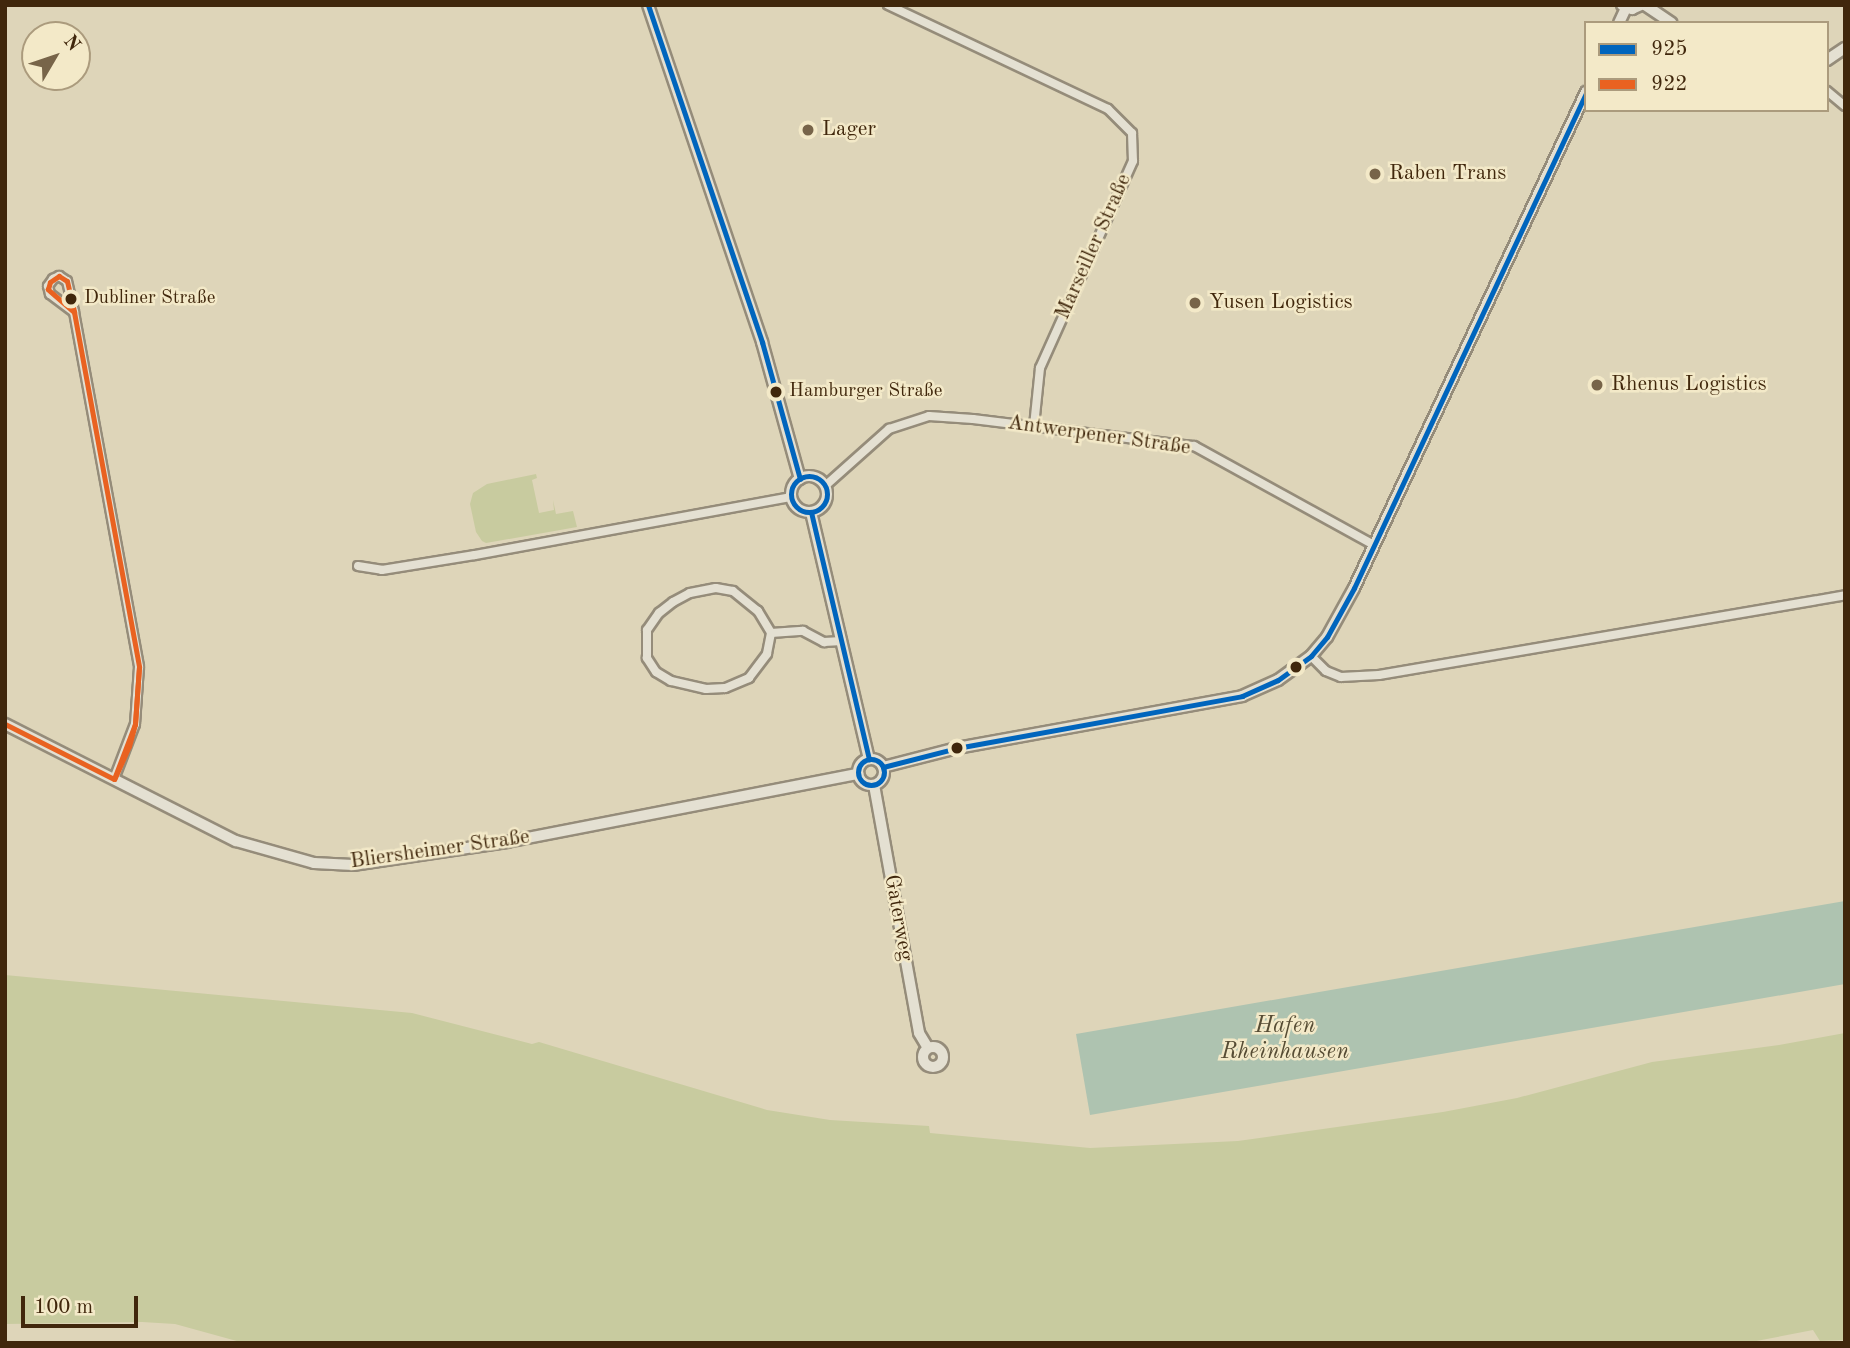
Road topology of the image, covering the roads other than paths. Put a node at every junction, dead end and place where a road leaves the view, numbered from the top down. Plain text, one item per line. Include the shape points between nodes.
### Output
1 (648, 5) edge
2 (888, 5) edge
3 (1643, 5) edge
4 (1624, 7) edge
5 (1669, 21) edge
6 (1845, 48) edge
7 (1829, 59) edge
8 (1829, 93) edge
9 (1584, 96) edge
10 (1845, 106) edge
11 (74, 312) dead end
12 (1034, 426) junction
13 (800, 479) junction
14 (825, 486) junction
15 (792, 497) junction
16 (811, 512) junction
17 (1374, 545) junction
18 (358, 566) dead end
19 (1845, 595) edge
20 (771, 633) junction
21 (842, 641) junction
22 (1311, 656) junction
23 (5, 724) edge
24 (869, 759) junction
25 (883, 766) junction
26 (858, 774) junction
27 (114, 779) junction
28 (874, 785) junction
29 (928, 1048) dead end

1 - 13 main road via 762,342
2 - 12 street, Marseiller Straße via 1108,109 1132,133 1133,161 1040,368
3 - 4 main road
3 - 5 main road
6 - 7 main road
8 - 10 street
9 - 17 main road
11 - 27 street via 139,667 135,724
12 - 14 street, Antwerpener Straße via 916,418 889,429
12 - 17 street, Antwerpener Straße via 1194,446
13 - 14 main road via 813,477
13 - 15 main road
14 - 16 main road via 826,501
15 - 16 main road via 798,509
15 - 18 street via 382,570
16 - 21 main road
17 - 22 main road via 1339,617
19 - 22 street via 1379,675 1341,677 1317,665
20 - 20 street via 760,666 748,678 724,688 671,681 656,672 647,658 647,630 673,602 690,593 716,588 733,591 758,611
20 - 21 street via 803,631 824,642
21 - 24 main road
22 - 25 main road via 1278,680 1242,696 957,748
23 - 27 street, Bliersheimer Straße
24 - 25 main road
24 - 26 main road via 861,763
25 - 28 main road via 884,777
26 - 27 street, Bliersheimer Straße via 507,842 353,865 314,863 236,841
26 - 28 main road via 862,782
28 - 29 street, Gaterweg via 919,1033

